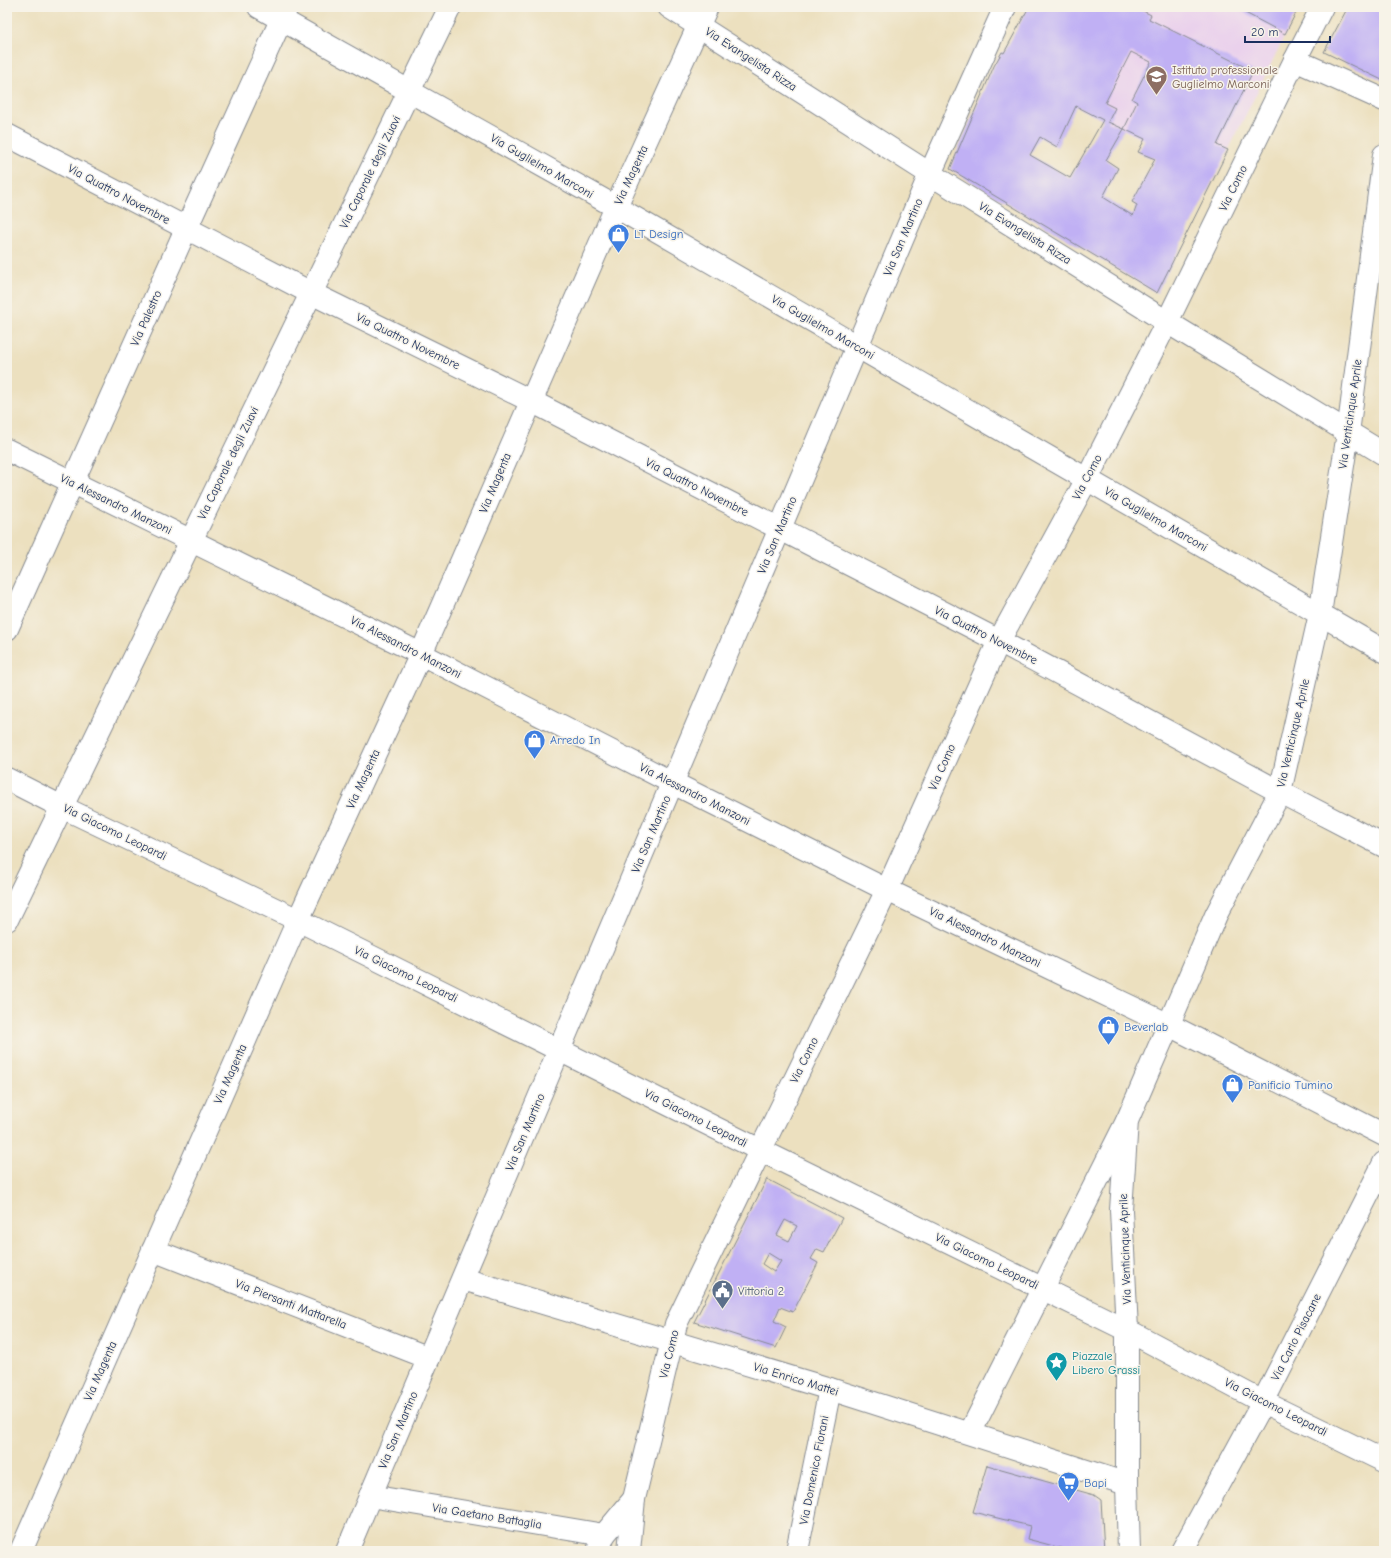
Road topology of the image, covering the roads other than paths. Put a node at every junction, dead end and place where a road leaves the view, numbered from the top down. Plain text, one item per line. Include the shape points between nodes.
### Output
1 (259, 7) edge
2 (450, 7) edge
3 (669, 7) edge
4 (1005, 7) edge
5 (1322, 7) edge
6 (284, 13) edge
7 (703, 16) edge
8 (1295, 60) junction
9 (409, 90) junction
10 (1384, 100) edge
11 (7, 135) edge
12 (1384, 155) edge
13 (930, 174) junction
14 (1381, 197) edge
15 (616, 208) junction
16 (186, 229) junction
17 (311, 293) junction
18 (1167, 322) junction
19 (857, 346) junction
20 (531, 401) junction
21 (1348, 432) junction
22 (7, 450) edge
23 (1384, 454) edge
24 (1087, 479) junction
25 (73, 483) junction
26 (780, 530) junction
27 (191, 540) junction
28 (1320, 614) junction
29 (7, 629) edge
30 (999, 641) junction
31 (1384, 651) edge
32 (422, 654) junction
33 (7, 779) edge
34 (673, 783) junction
35 (1280, 792) junction
36 (62, 807) junction
37 (1384, 846) edge
38 (887, 890) junction
39 (7, 920) edge
40 (298, 920) junction
41 (1169, 1025) junction
42 (560, 1049) junction
43 (1127, 1121) junction
44 (1384, 1135) edge
45 (760, 1150) junction
46 (1384, 1163) edge
47 (153, 1250) junction
48 (463, 1279) junction
49 (1043, 1289) junction
50 (1127, 1330) junction
51 (671, 1342) junction
52 (429, 1358) junction
53 (830, 1389) junction
54 (1263, 1402) junction
55 (970, 1434) junction
56 (1384, 1461) edge
57 (1127, 1484) junction
58 (370, 1496) junction
59 (634, 1499) junction
60 (601, 1543) edge
61 (21, 1551) edge
62 (347, 1551) edge
63 (629, 1551) edge
64 (797, 1551) edge
65 (1129, 1551) edge
66 (1182, 1551) edge

1 - 6 street, Via Guglielmo Marconi
2 - 9 street, Via Caporale degli Zuavi
3 - 7 street, Via Evangelista Rizza
4 - 13 street, Via San Martino
5 - 8 street, Via Como
6 - 9 street, Via Guglielmo Marconi
6 - 16 street, Via Palestro
7 - 13 street, Via Evangelista Rizza
7 - 15 street, Via Magenta
8 - 10 street
8 - 18 street, Via Como
9 - 15 street, Via Guglielmo Marconi
9 - 17 street, Via Caporale degli Zuavi
11 - 16 street, Via Quattro Novembre
12 - 14 street, Via Venticinque Aprile
13 - 18 street, Via Evangelista Rizza
13 - 19 street, Via San Martino
14 - 21 street, Via Venticinque Aprile
15 - 19 street, Via Guglielmo Marconi
15 - 20 street, Via Magenta
16 - 17 street, Via Quattro Novembre
16 - 25 street, Via Palestro
17 - 20 street, Via Quattro Novembre
17 - 27 street, Via Caporale degli Zuavi
18 - 21 street, Via Evangelista Rizza
18 - 24 street, Via Como
19 - 24 street, Via Guglielmo Marconi
19 - 26 street, Via San Martino
20 - 26 street, Via Quattro Novembre
20 - 32 street, Via Magenta
21 - 23 street, Via Evangelista Rizza
21 - 28 street, Via Venticinque Aprile
22 - 25 street, Via Alessandro Manzoni
24 - 28 street, Via Guglielmo Marconi
24 - 30 street, Via Como
25 - 27 street, Via Alessandro Manzoni
25 - 29 street, Via Palestro
26 - 30 street, Via Quattro Novembre
26 - 34 street, Via San Martino
27 - 32 street, Via Alessandro Manzoni
27 - 36 street, Via Caporale degli Zuavi
28 - 31 street, Via Guglielmo Marconi
28 - 35 street, Via Venticinque Aprile
30 - 35 street, Via Quattro Novembre
30 - 38 street, Via Como
32 - 34 street, Via Alessandro Manzoni
32 - 40 street, Via Magenta
33 - 36 street, Via Giacomo Leopardi
34 - 38 street, Via Alessandro Manzoni
34 - 42 street, Via San Martino
35 - 37 street, Via Quattro Novembre
35 - 41 street, Via Venticinque Aprile via 1216,915
36 - 39 street, Via Caporale degli Zuavi
36 - 40 street, Via Giacomo Leopardi
38 - 41 street, Via Alessandro Manzoni
38 - 45 street, Via Como
40 - 42 street, Via Giacomo Leopardi
40 - 47 street, Via Magenta
41 - 43 street, Via Venticinque Aprile
41 - 44 street, Via Alessandro Manzoni
42 - 45 street, Via Giacomo Leopardi
42 - 48 street, Via San Martino
43 - 49 street
43 - 50 street, Via Venticinque Aprile via 1121,1210
45 - 49 street, Via Giacomo Leopardi
45 - 51 street, Via Como via 676,1324
46 - 54 street, Via Carlo Pisacane
47 - 52 street, Via Piersanti Mattarella
47 - 61 street, Via Magenta
48 - 51 street, Via Enrico Mattei
48 - 52 street, Via San Martino
49 - 50 street, Via Giacomo Leopardi
49 - 55 street
50 - 54 street, Via Giacomo Leopardi
50 - 57 street, Via Venticinque Aprile
51 - 53 street, Via Enrico Mattei
51 - 59 street, Via Como
52 - 58 street, Via San Martino
53 - 55 street, Via Enrico Mattei
53 - 64 street, Via Domenico Fiorani
54 - 56 street, Via Giacomo Leopardi
54 - 66 street, Via Carlo Pisacane
55 - 57 street, Via Enrico Mattei
57 - 65 street, Via Venticinque Aprile
58 - 60 street, Via Gaetano Battaglia
58 - 62 street, Via San Martino
59 - 60 street
59 - 63 street, Via Como

